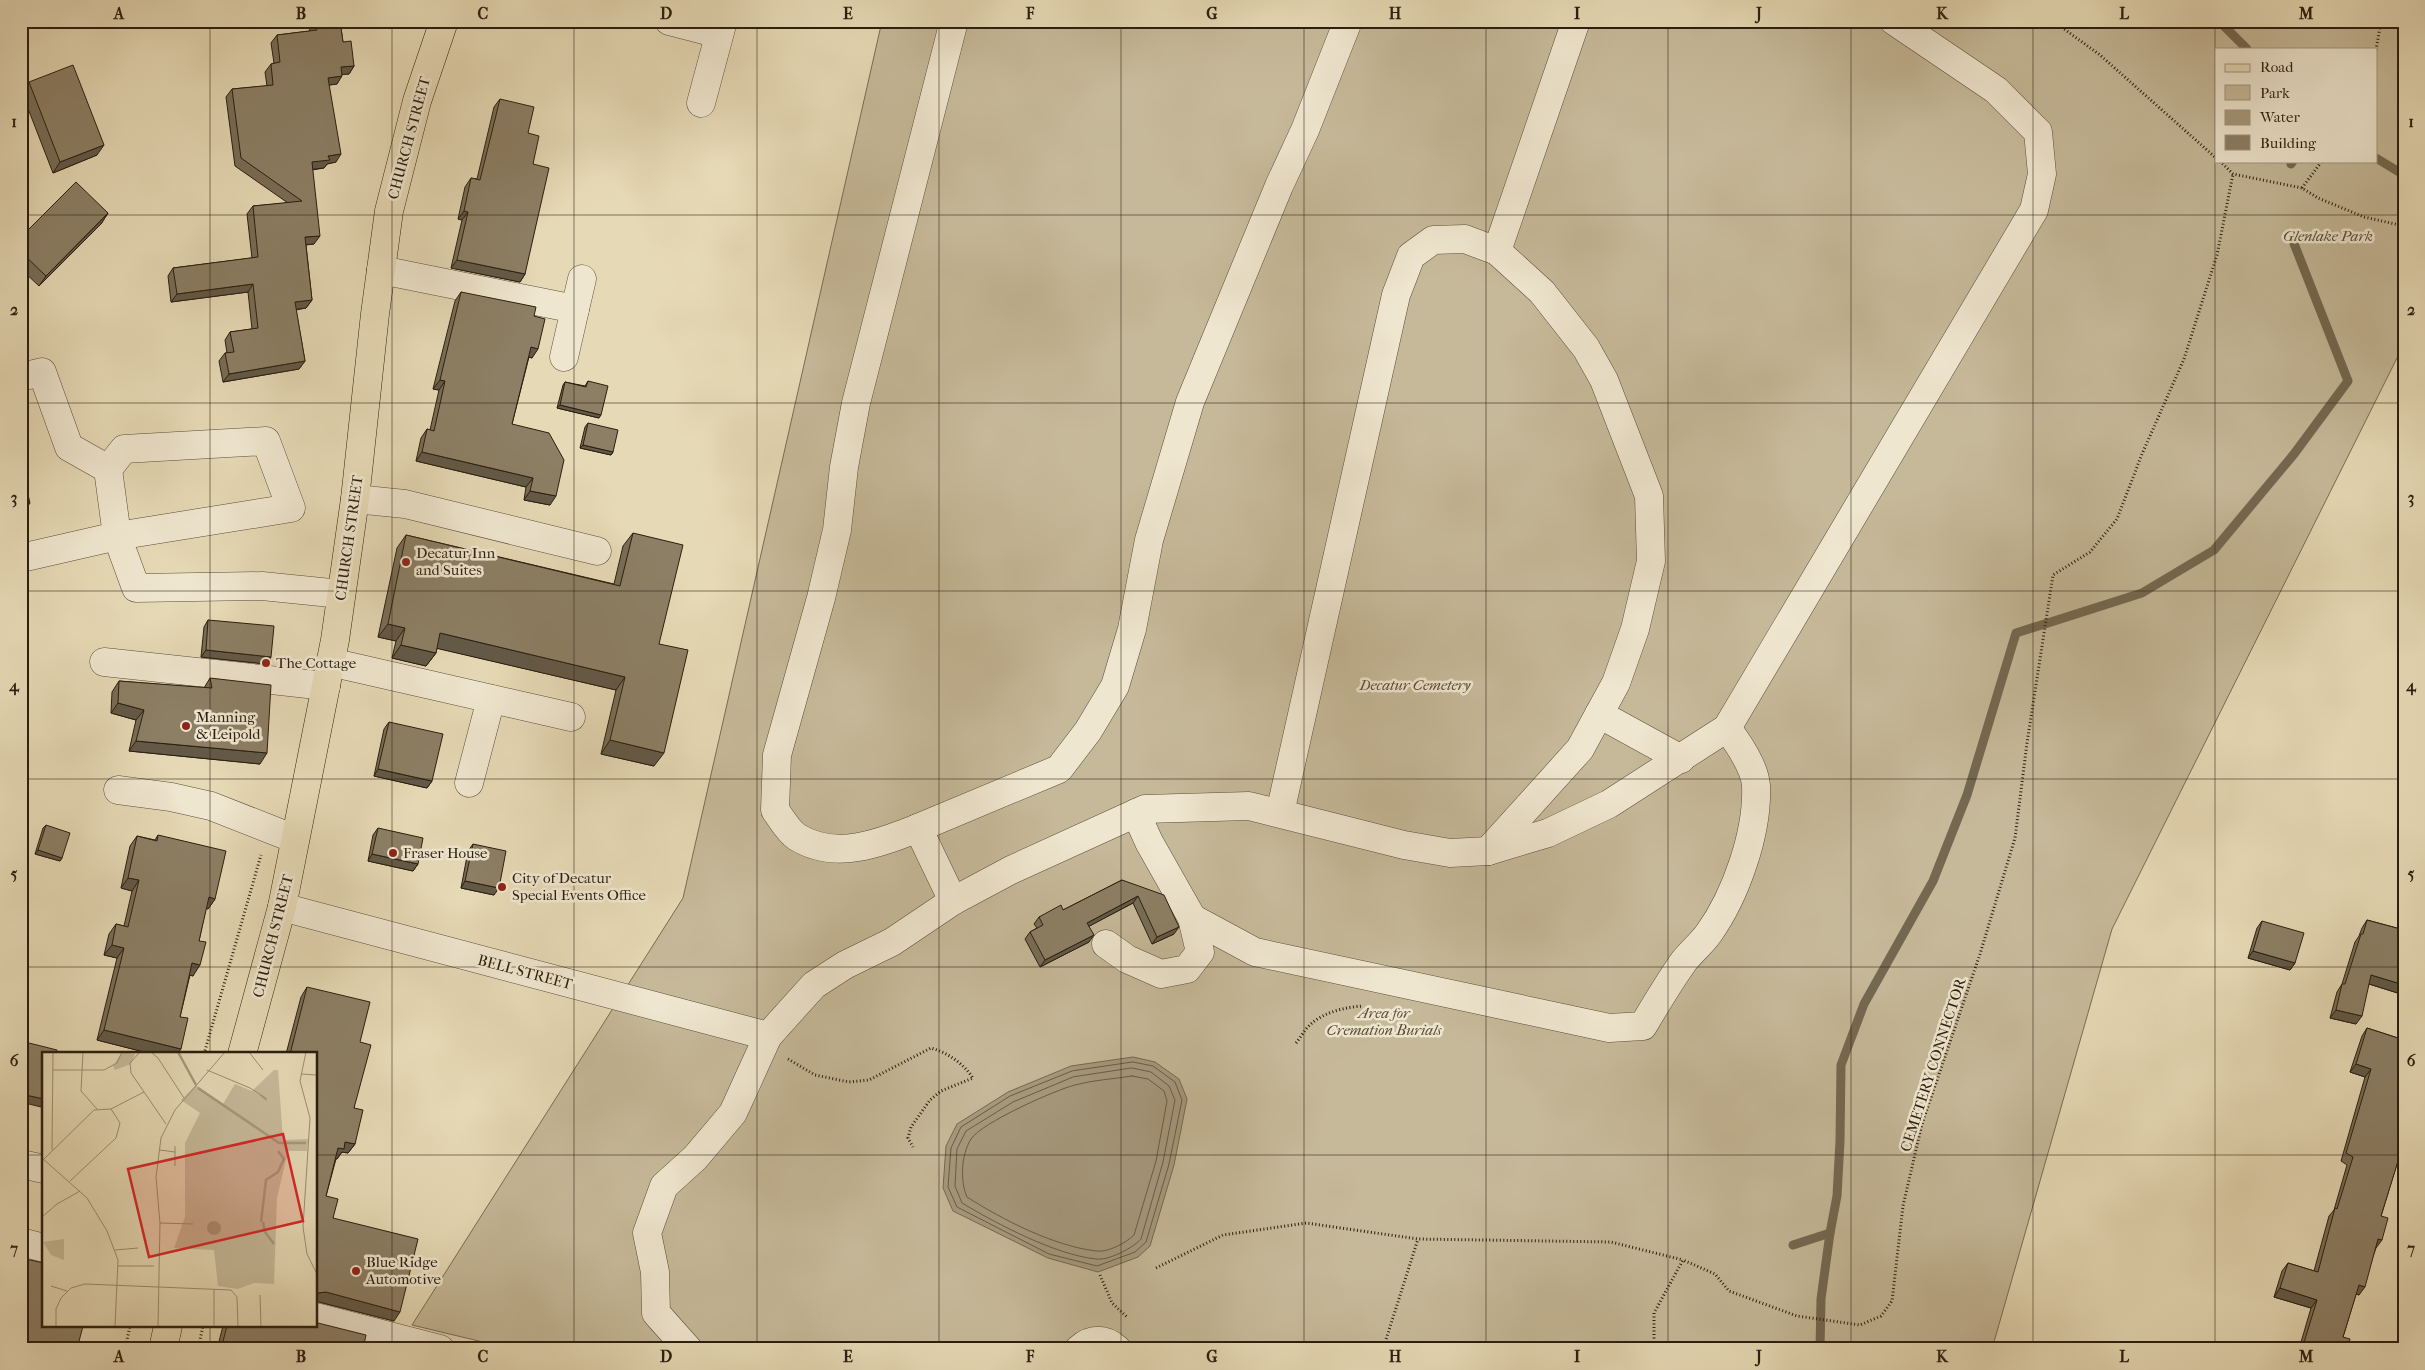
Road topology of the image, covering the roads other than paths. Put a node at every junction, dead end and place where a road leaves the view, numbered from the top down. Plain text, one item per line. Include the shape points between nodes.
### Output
1 (444, 21) edge
2 (670, 21) edge
3 (954, 21) edge
4 (1348, 21) edge
5 (1576, 21) edge
6 (1894, 21) edge
7 (721, 27) edge
8 (701, 103) dead end
9 (1497, 251) junction
10 (381, 270) junction
11 (582, 279) dead end
12 (575, 309) junction
13 (564, 357) dead end
14 (21, 377) edge
15 (108, 469) junction
16 (355, 499) junction
17 (117, 536) junction
18 (597, 551) dead end
19 (21, 558) edge
20 (341, 594) junction
21 (104, 662) dead end
22 (328, 674) junction
23 (491, 699) junction
24 (1599, 714) junction
25 (571, 717) dead end
26 (1727, 728) junction
27 (1681, 759) junction
28 (469, 783) dead end
29 (118, 790) dead end
30 (1280, 813) junction
31 (1136, 814) junction
32 (918, 828) junction
33 (295, 839) junction
34 (1488, 851) junction
35 (953, 901) junction
36 (282, 907) junction
37 (1192, 918) junction
38 (1106, 944) dead end
39 (775, 1045) junction
40 (243, 1052) edge
41 (21, 1164) edge
42 (42, 1169) edge
43 (21, 1242) edge
44 (42, 1247) edge
45 (318, 1318) edge
46 (168, 1328) edge
47 (370, 1340) edge
48 (163, 1349) edge
49 (440, 1349) edge
50 (688, 1349) edge
51 (1079, 1349) edge
52 (1117, 1349) edge

1 - 10 main road, CHURCH STREET via 417,101 391,202
2 - 7 street
3 - 32 street via 856,403 837,530 821,598 777,755 775,810 795,836 819,847 845,849 873,845
4 - 32 street via 1306,130 1279,186 1190,402 1149,540 1132,629 1115,686 1088,731 1059,769
5 - 9 street
6 - 26 street via 1996,90 2038,132 2042,174 2034,210
7 - 8 street
9 - 24 street via 1542,292 1586,348 1604,380 1649,496 1651,561 1635,629 1616,682
9 - 30 street via 1465,239 1433,240 1411,256 1396,295
10 - 12 street
10 - 16 main road, CHURCH STREET
11 - 12 street
12 - 13 street
14 - 15 street via 42,372 69,447
15 - 17 street
15 - 17 street via 124,449 266,441 291,508
16 - 18 street via 405,504
16 - 20 main road, CHURCH STREET
17 - 19 street
17 - 20 street via 136,588 262,586
20 - 22 main road, CHURCH STREET
21 - 22 street
22 - 23 street
22 - 33 main road, CHURCH STREET
23 - 25 street
23 - 28 street
24 - 27 street
24 - 34 street via 1580,749
26 - 27 street
26 - 37 street via 1743,751 1756,784 1744,862 1710,933 1685,960 1643,1026 1609,1028 1255,952
27 - 34 street via 1609,804 1548,833
29 - 33 street via 211,806
30 - 31 street via 1249,806 1145,809
30 - 34 street via 1404,845 1450,853
31 - 35 street via 1011,870
31 - 37 street
32 - 35 street
33 - 36 main road, CHURCH STREET
35 - 39 street via 892,942 814,985
36 - 39 street, BELL STREET
36 - 40 main road, CHURCH STREET
37 - 38 street via 1200,952 1187,969 1161,974 1127,959
39 - 50 street via 733,1113 695,1158 664,1186 647,1233 655,1272 656,1313
41 - 42 street
43 - 44 street
45 - 47 street
46 - 48 main road
47 - 49 street
51 - 52 street via 1094,1340 1110,1343

